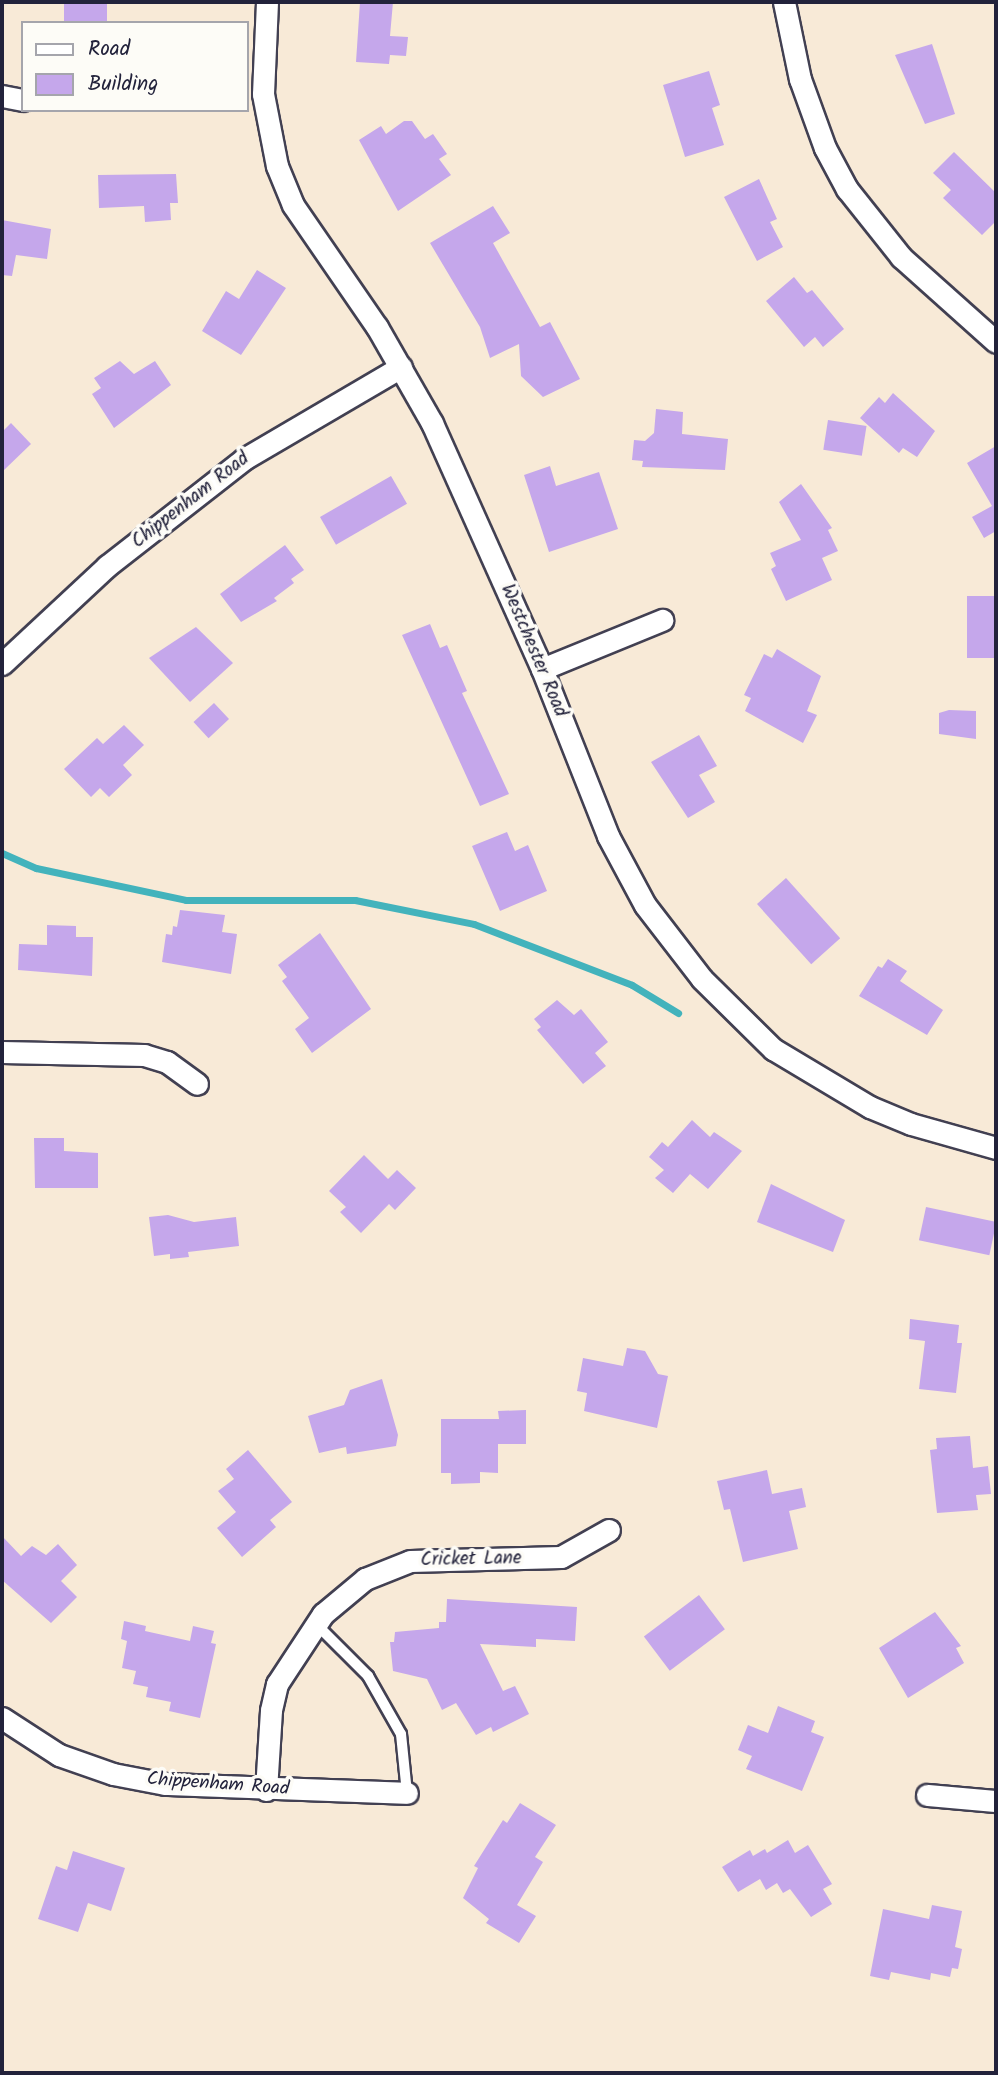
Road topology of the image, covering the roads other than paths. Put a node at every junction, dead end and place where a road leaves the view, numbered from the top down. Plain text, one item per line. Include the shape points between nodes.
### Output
1 (267, 2) edge
2 (783, 2) edge
3 (255, 95) edge
4 (2, 96) edge
5 (21, 100) edge
6 (996, 342) edge
7 (401, 367) junction
8 (662, 621) dead end
9 (2, 664) edge
10 (542, 669) junction
11 (2, 1052) edge
12 (197, 1084) dead end
13 (996, 1148) edge
14 (609, 1530) dead end
15 (316, 1624) junction
16 (2, 1718) edge
17 (266, 1790) junction
18 (407, 1793) joint
19 (926, 1795) dead end
20 (996, 1801) edge

1 - 3 street, Westchester Road
2 - 6 street via 800,79 825,148 847,189 901,257
3 - 7 street, Westchester Road via 293,205
4 - 5 street
7 - 9 street, Chippenham Road via 244,459 107,566
7 - 10 street, Westchester Road via 473,509
8 - 10 street
10 - 13 street, Westchester Road via 625,870 672,943 711,989 773,1049 870,1107
11 - 12 street via 144,1055 167,1062
14 - 15 street, Cricket Lane via 561,1557 410,1561 365,1579
15 - 17 street, Cricket Lane via 277,1684
15 - 18 lane via 368,1676 401,1734
16 - 17 street, Chippenham Road via 59,1755 113,1774 164,1784
17 - 18 street, Chippenham Road
19 - 20 street

